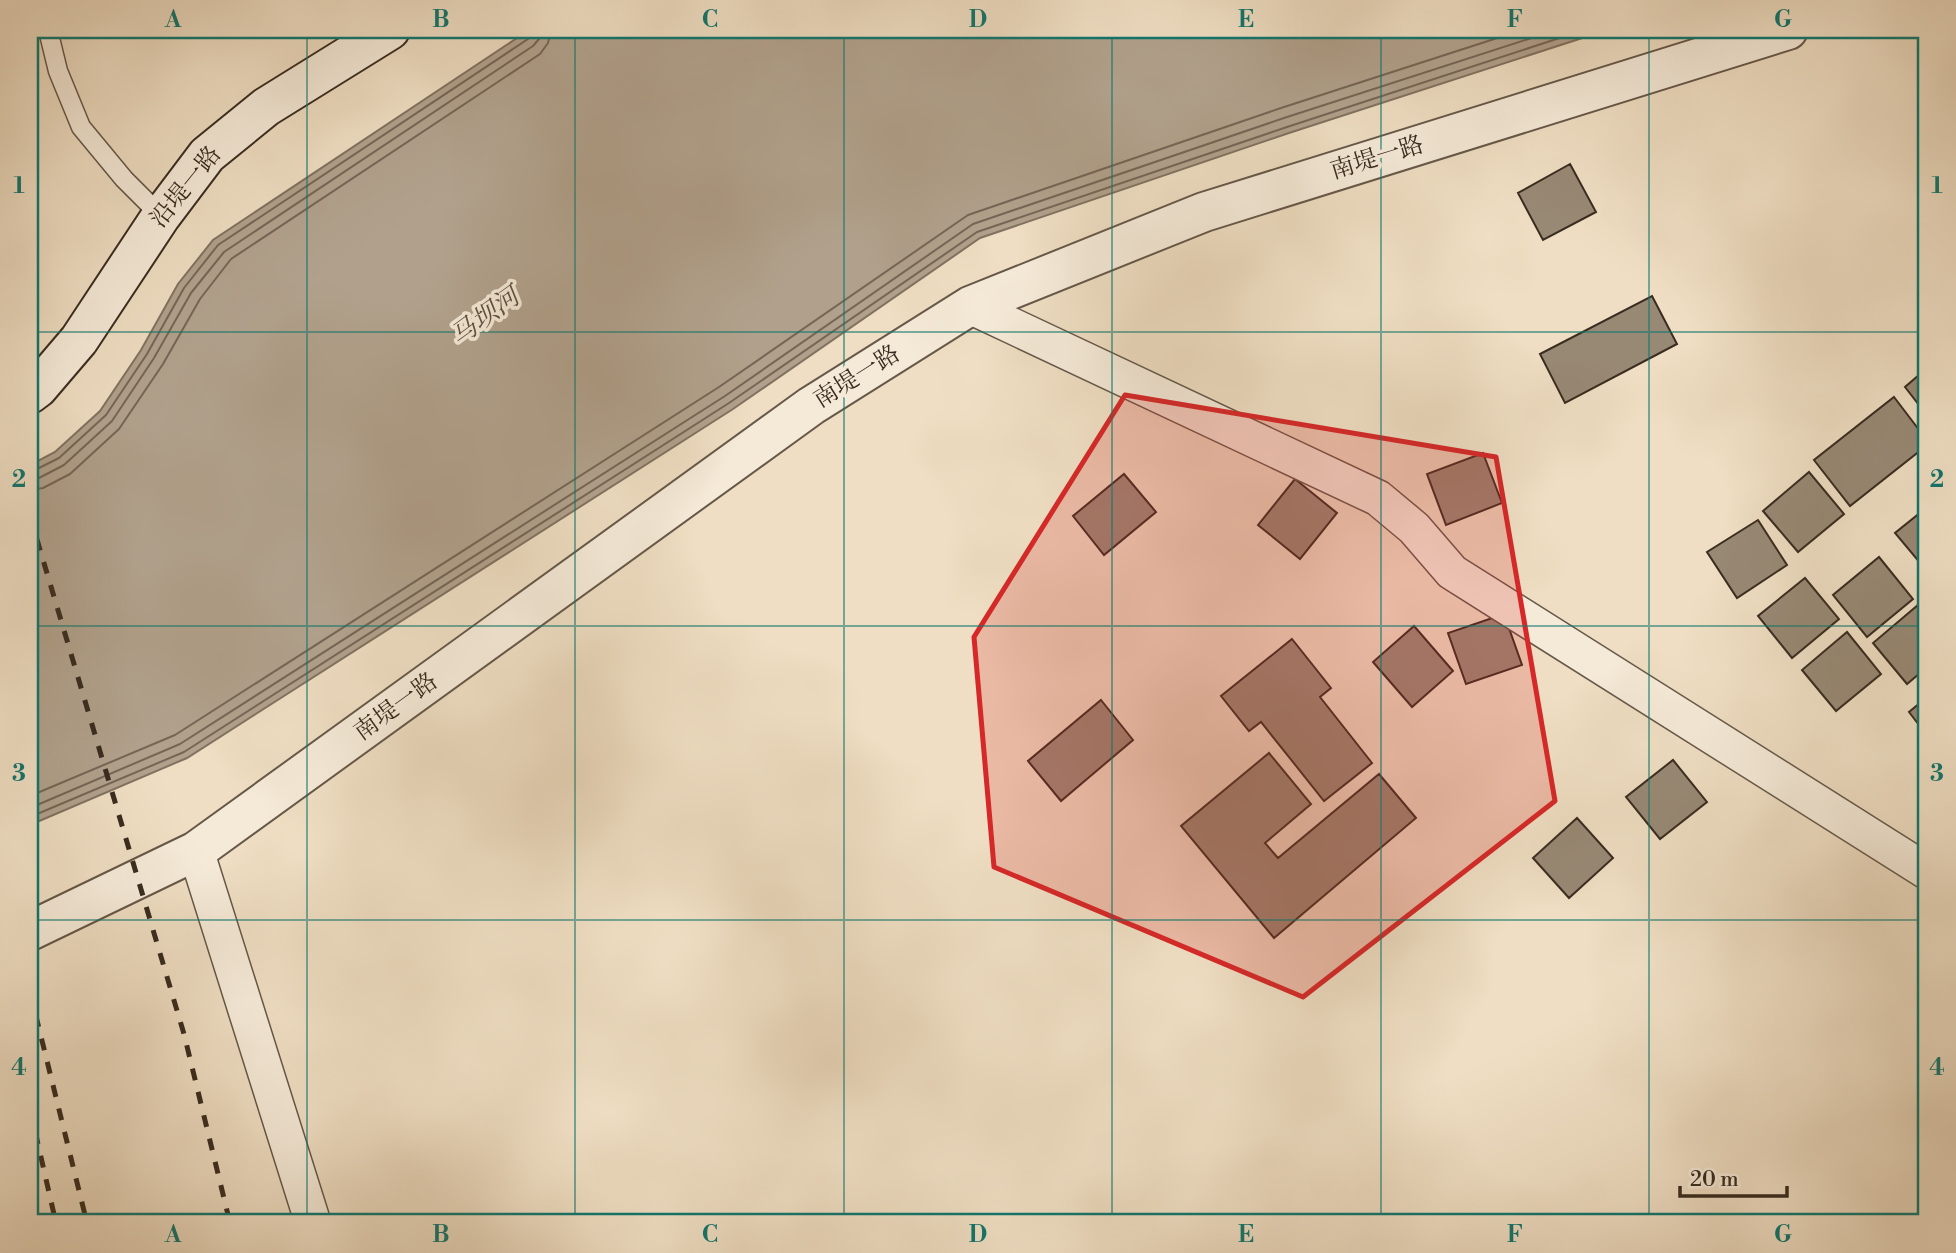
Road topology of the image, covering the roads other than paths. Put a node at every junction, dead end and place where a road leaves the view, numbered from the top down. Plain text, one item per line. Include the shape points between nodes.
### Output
1 (48, 30) edge
2 (390, 30) edge
3 (1788, 30) edge
4 (161, 216) junction
5 (970, 306) junction
6 (30, 394) edge
7 (196, 851) junction
8 (1926, 871) edge
9 (30, 931) edge
10 (313, 1223) edge

1 - 4 lane via 58,71 81,127
2 - 4 street, 沿堤一路 via 266,107 207,155
3 - 5 street, 南堤一路 via 1204,212
4 - 6 street, 沿堤一路 via 79,340
5 - 7 street, 南堤一路 via 811,406
5 - 8 street via 1378,498 1414,528 1452,572
7 - 9 street, 南堤一路
7 - 10 street

